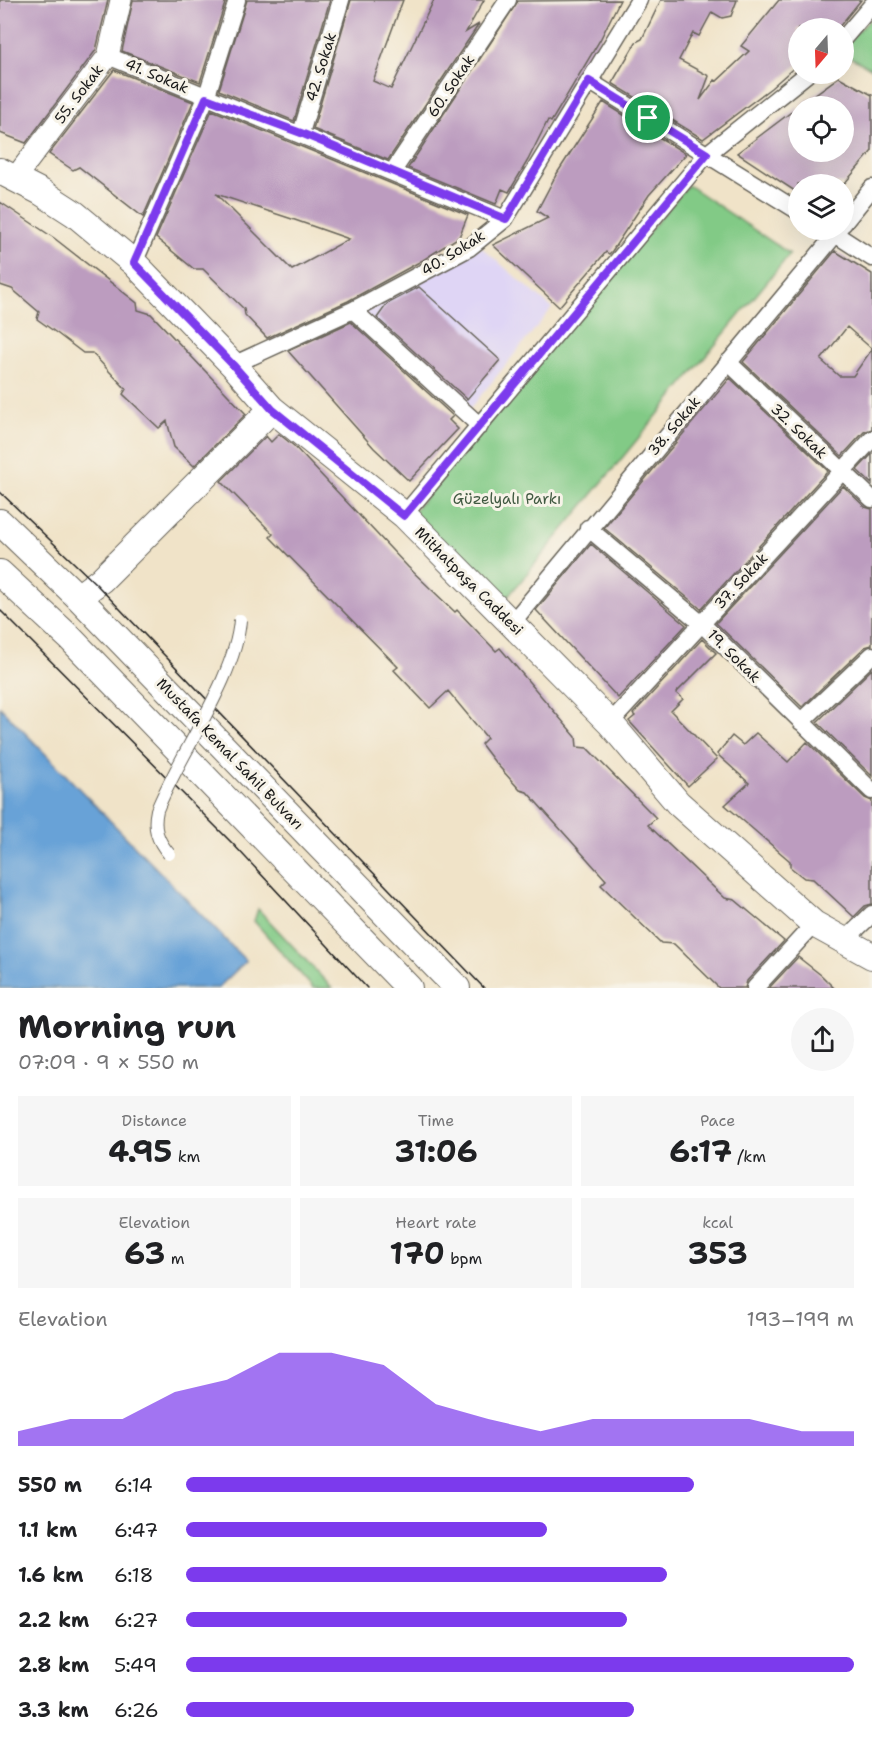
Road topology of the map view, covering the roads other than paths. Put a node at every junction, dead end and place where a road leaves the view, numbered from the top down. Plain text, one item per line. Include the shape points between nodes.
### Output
1 (121, 0) edge
2 (237, 0) edge
3 (341, 0) edge
4 (508, 0) edge
5 (639, 0) edge
6 (872, 5) edge
7 (854, 26) edge
8 (108, 56) junction
9 (589, 81) junction
10 (794, 84) edge
11 (206, 98) junction
12 (301, 133) junction
13 (707, 154) junction
14 (393, 171) junction
15 (8, 174) edge
16 (872, 188) edge
17 (788, 204) edge
18 (854, 209) edge
19 (506, 219) junction
20 (828, 240) edge
21 (850, 240) edge
22 (872, 258) edge
23 (134, 263) junction
24 (353, 310) junction
25 (728, 362) junction
26 (233, 365) junction
27 (272, 409) junction
28 (480, 426) junction
29 (872, 439) edge
30 (842, 472) junction
31 (872, 499) edge
32 (404, 516) junction
33 (0, 522) edge
34 (588, 528) junction
35 (0, 573) edge
36 (78, 597) junction
37 (240, 620) dead end
38 (511, 624) junction
39 (702, 624) junction
40 (872, 655) edge
41 (801, 722) junction
42 (610, 723) junction
43 (872, 791) edge
44 (169, 854) dead end
45 (872, 914) edge
46 (814, 924) junction
47 (843, 942) junction
48 (872, 956) edge
49 (409, 988) edge
50 (458, 988) edge
51 (755, 988) edge

1 - 8 street, 55. Sokak
2 - 11 street
3 - 12 street, 42. Sokak
4 - 14 street, 60. Sokak
5 - 9 street, 40. Sokak
6 - 7 street
8 - 11 street, 41. Sokak
8 - 15 street, 55. Sokak
9 - 13 street
9 - 19 street, 40. Sokak
10 - 13 street
11 - 12 street, 41. Sokak
11 - 23 street
12 - 14 street, 41. Sokak
13 - 17 street
13 - 28 street
14 - 19 street, 41. Sokak
15 - 23 main road, Mithatpaşa Caddesi via 75,214
16 - 18 street, 38. Sokak
19 - 24 street, 40. Sokak via 469,248
20 - 25 street, 38. Sokak
21 - 22 street
23 - 26 main road, Mithatpaşa Caddesi
24 - 26 street, 40. Sokak
24 - 28 street
25 - 30 street, 32. Sokak
25 - 34 street, 38. Sokak
26 - 27 main road, Mithatpaşa Caddesi
27 - 32 main road, Mithatpaşa Caddesi
27 - 36 main road via 101,580
28 - 32 street
29 - 30 street, 37. Sokak
30 - 31 street, 32. Sokak
30 - 39 street, 37. Sokak
32 - 38 main road, Mithatpaşa Caddesi
33 - 36 main road, Mustafa Kemal Sahil Bulvarı
34 - 38 street, 38. Sokak
34 - 39 street, 19. Sokak
35 - 49 main road via 70,638
36 - 50 main road, Mustafa Kemal Sahil Bulvarı
37 - 44 street, bridge via 231,662 157,810 155,831
38 - 42 main road, Mithatpaşa Caddesi
39 - 41 street, 19. Sokak
39 - 42 street, 37. Sokak
40 - 41 street
41 - 43 street, 19. Sokak
42 - 46 main road, Mithatpaşa Caddesi via 678,803
45 - 47 street
46 - 47 main road, Mithatpaşa Caddesi
46 - 51 street
47 - 48 main road, Mithatpaşa Caddesi

